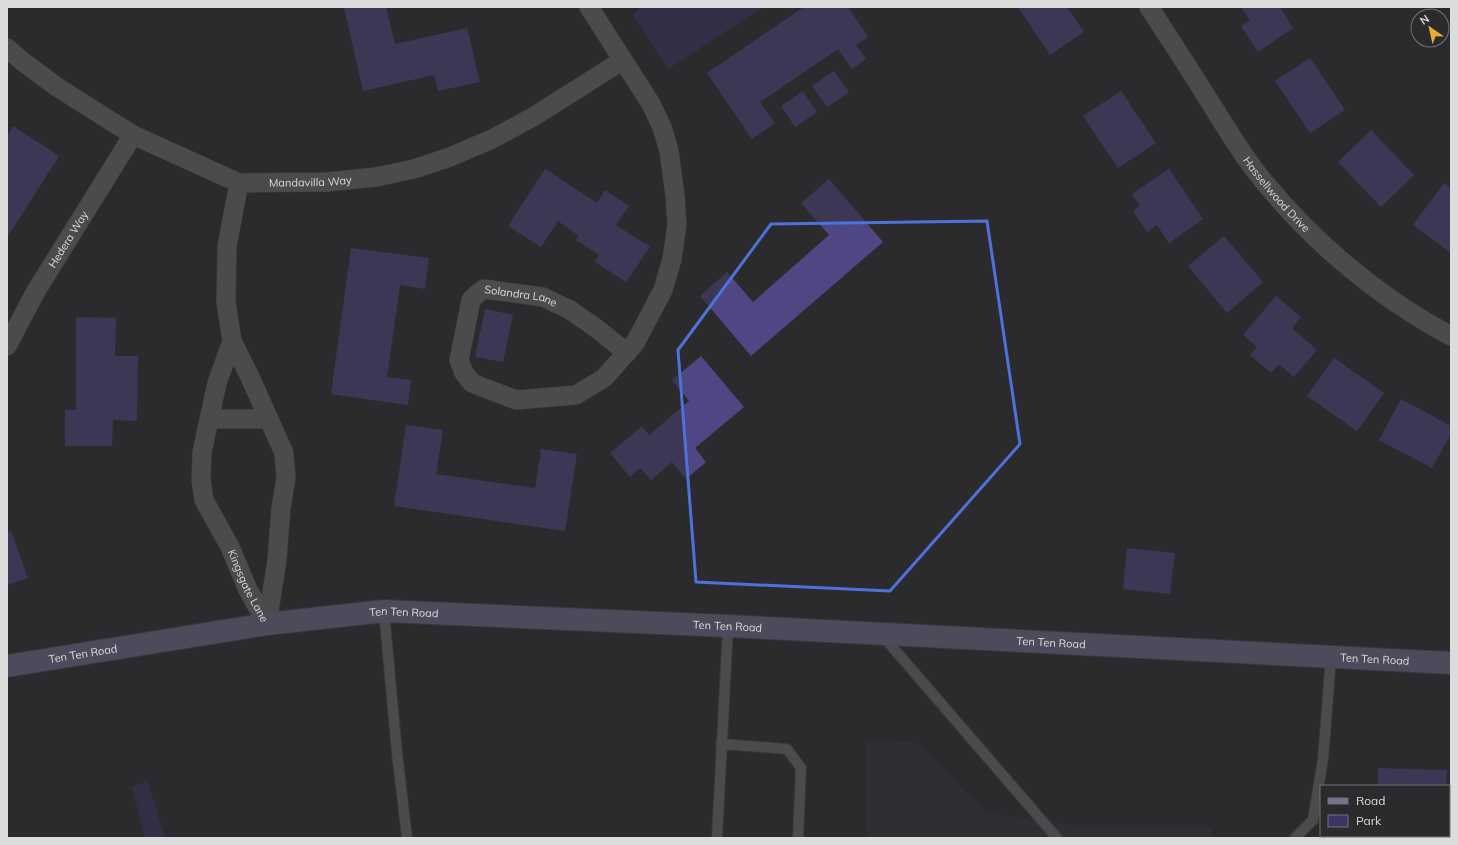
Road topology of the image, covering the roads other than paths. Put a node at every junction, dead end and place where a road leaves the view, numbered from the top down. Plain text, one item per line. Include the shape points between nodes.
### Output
1 (589, 7) edge
2 (1149, 7) edge
3 (7, 48) edge
4 (623, 60) junction
5 (134, 135) junction
6 (239, 183) junction
7 (1451, 336) edge
8 (232, 341) junction
9 (7, 346) edge
10 (626, 353) junction
11 (210, 419) junction
12 (269, 419) junction
13 (384, 611) junction
14 (266, 624) junction
15 (728, 626) junction
16 (882, 634) junction
17 (1331, 658) junction
18 (1451, 663) edge
19 (7, 666) edge
20 (722, 744) junction
21 (408, 838) edge
22 (717, 838) edge
23 (798, 838) edge
24 (1057, 838) edge
25 (1295, 838) edge

1 - 4 street, Solandra Lane
2 - 7 street, Hassellwood Drive via 1234,140 1256,172 1284,205 1327,248 1361,276 1396,302
3 - 5 street, Mandavilla Way via 57,87
4 - 6 street, Mandavilla Way via 533,117 499,135 450,157 414,169 376,177 327,182
4 - 10 street, Solandra Lane via 651,104 662,127 669,151 677,224 672,259 663,290 635,344
5 - 6 street, Mandavilla Way
5 - 9 street, Hedera Way via 36,291
6 - 8 street, Kingsgate Lane via 227,246 226,302
8 - 11 street, Kingsgate Lane via 218,383
8 - 12 street, Kingsgate Lane
10 - 10 street, Solandra Lane via 604,378 576,395 516,400 472,384 459,360 470,300 484,290 543,296 570,310
11 - 12 street
11 - 14 street, Kingsgate Lane via 202,452 201,480 204,500 230,547
12 - 14 street, Kingsgate Lane via 284,453 286,478 277,560
13 - 14 main road, Ten Ten Road
13 - 15 main road, Ten Ten Road
13 - 21 lane via 397,753
14 - 19 main road, Ten Ten Road
15 - 16 main road, Ten Ten Road
15 - 20 lane
16 - 17 main road, Ten Ten Road
16 - 24 lane
17 - 18 main road, Ten Ten Road
17 - 25 lane via 1323,759 1313,820
20 - 22 lane
20 - 23 lane via 787,749 801,768

